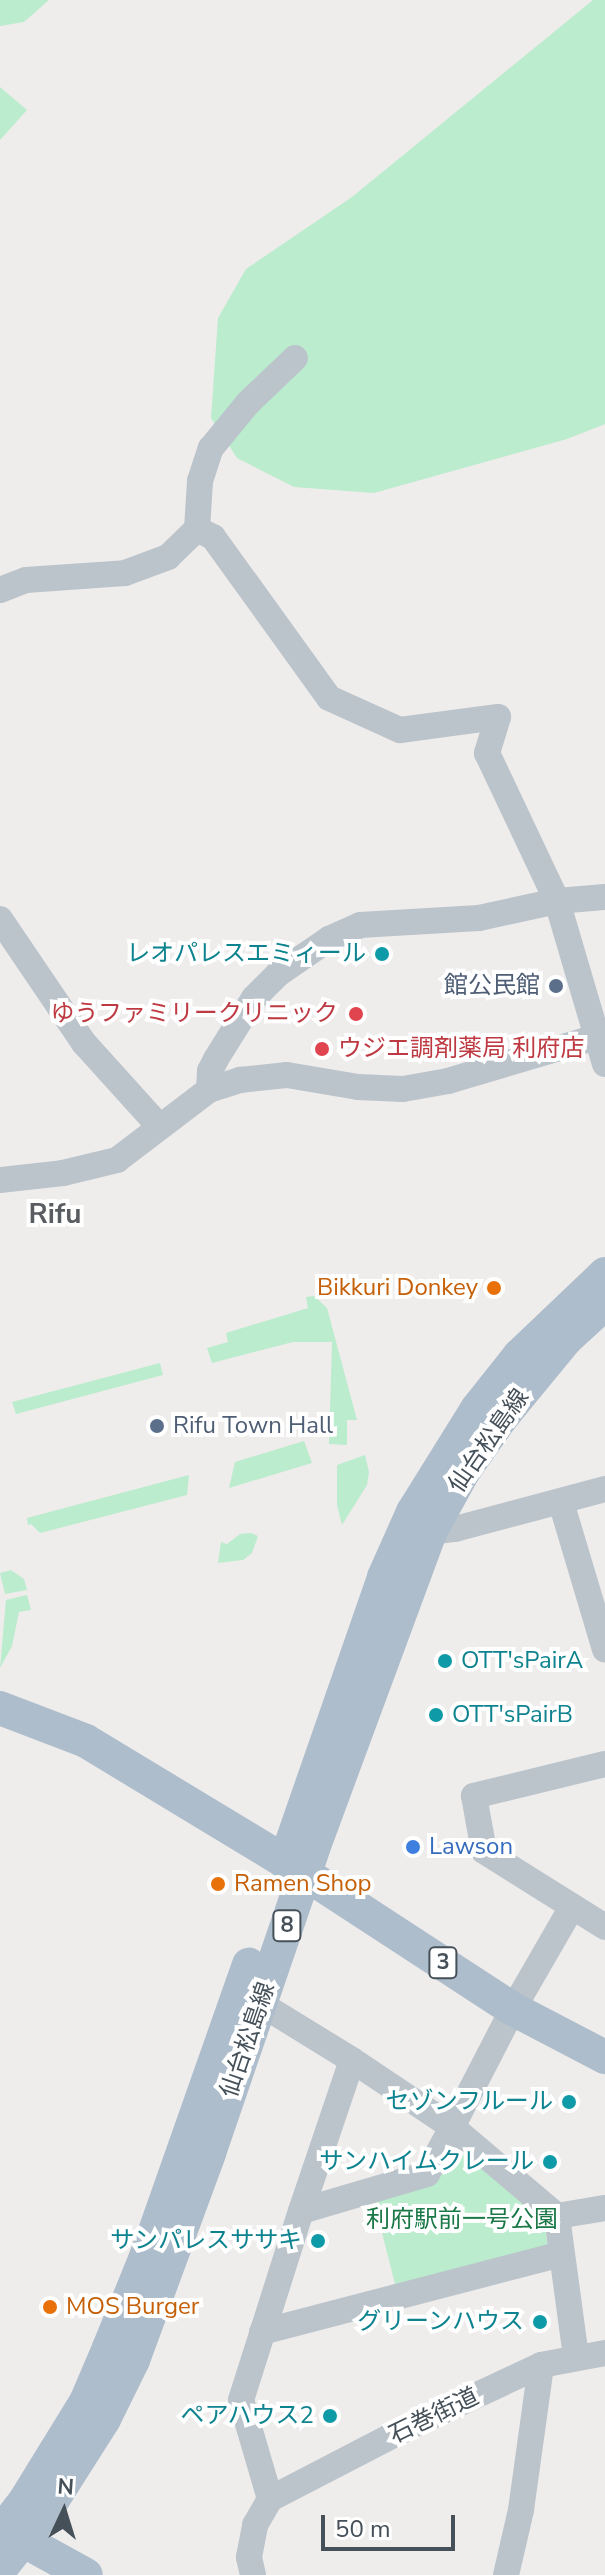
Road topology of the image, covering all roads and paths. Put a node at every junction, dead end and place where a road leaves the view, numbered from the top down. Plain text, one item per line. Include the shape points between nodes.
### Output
1 (295, 358) dead end
2 (197, 529) junction
3 (0, 590) edge
4 (605, 897) edge
5 (557, 901) junction
6 (0, 919) edge
7 (597, 1037) junction
8 (605, 1064) edge
9 (209, 1090) junction
10 (159, 1126) junction
11 (0, 1180) edge
12 (605, 1274) edge
13 (605, 1303) edge
14 (605, 1489) edge
15 (561, 1502) junction
16 (430, 1532) junction
17 (605, 1650) edge
18 (0, 1708) edge
19 (605, 1764) edge
20 (295, 1867) junction
21 (572, 1907) junction
22 (605, 1927) edge
23 (261, 2004) junction
24 (513, 2009) junction
25 (605, 2057) edge
26 (352, 2060) junction
27 (452, 2127) junction
28 (605, 2208) edge
29 (301, 2211) junction
30 (557, 2216) junction
31 (561, 2254) junction
32 (262, 2332) junction
33 (605, 2353) edge
34 (576, 2357) junction
35 (541, 2365) junction
36 (270, 2499) junction
37 (7, 2533) edge
38 (0, 2569) edge
39 (86, 2575) edge
40 (253, 2575) edge
41 (506, 2575) edge

1 - 2 street via 211,448 200,481
2 - 3 street via 168,557 146,567 26,580
2 - 5 street via 213,537 329,698 400,730 498,717 487,753
4 - 5 street
5 - 7 street
5 - 9 street via 479,918 360,925 329,939 278,974 254,998 210,1071
6 - 10 street via 84,1043
7 - 8 street
7 - 9 street via 403,1089 287,1075
9 - 10 street
10 - 11 street via 117,1160
12 - 20 main road, 仙台松島線 / 8 via 519,1356 470,1419 413,1512 379,1590
13 - 16 main road, 仙台松島線 / 8 via 566,1339 510,1406 463,1472
14 - 15 street
15 - 16 street
15 - 17 street
16 - 20 main road, 仙台松島線 / 8
18 - 20 main road via 86,1741
19 - 21 street via 474,1796 484,1851
20 - 23 main road, 仙台松島線 / 8
20 - 24 main road, 3
20 - 37 main road, 仙台松島線 / 8 via 118,2329 86,2402
21 - 22 street
21 - 24 street
23 - 26 street
23 - 37 main road, 仙台松島線 / 8 via 133,2360 104,2419
24 - 25 main road, 3
24 - 27 street
26 - 27 street
26 - 29 street
27 - 29 street via 427,2174
27 - 30 street
28 - 30 street
29 - 32 street
30 - 31 street
31 - 32 street
31 - 34 street
32 - 36 street via 241,2400
33 - 34 street, 石巻街道
34 - 35 street, 石巻街道
35 - 36 street, 石巻街道
35 - 41 street via 521,2510
36 - 40 street via 255,2525 249,2557
37 - 38 main road, 仙台松島線 / 8
37 - 39 main road

